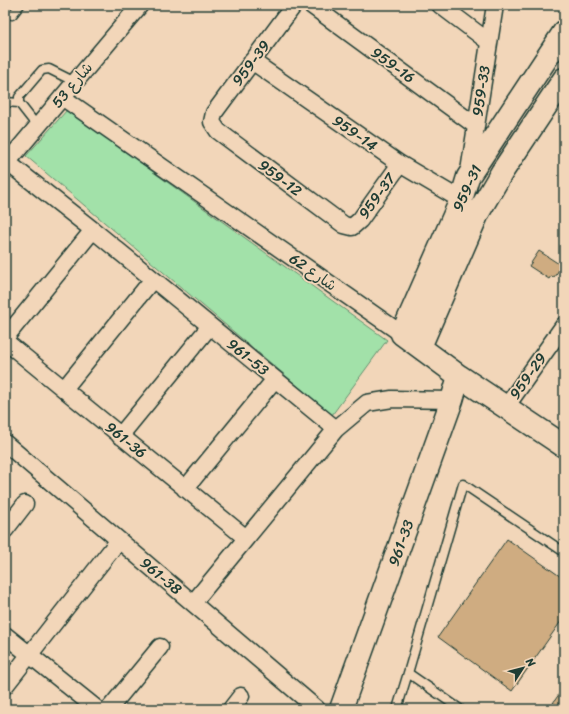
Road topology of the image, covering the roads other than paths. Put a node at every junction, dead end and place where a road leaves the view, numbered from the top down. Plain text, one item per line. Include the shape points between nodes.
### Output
1 (20, 5) edge
2 (140, 5) edge
3 (294, 5) edge
4 (311, 5) edge
5 (440, 5) edge
6 (495, 5) edge
7 (5, 9) edge
8 (564, 32) edge
9 (489, 42) junction
10 (252, 61) junction
11 (564, 79) edge
12 (75, 82) junction
13 (62, 97) junction
14 (5, 102) edge
15 (19, 103) junction
16 (212, 122) joint
17 (37, 126) junction
18 (476, 126) junction
19 (6, 164) edge
20 (400, 164) junction
21 (468, 177) junction
22 (461, 200) junction
23 (352, 227) joint
24 (93, 230) junction
25 (153, 280) junction
26 (564, 324) edge
27 (210, 326) junction
28 (402, 334) junction
29 (5, 338) edge
30 (5, 342) edge
31 (420, 347) junction
32 (459, 376) junction
33 (275, 379) junction
34 (64, 389) junction
35 (452, 400) junction
36 (506, 407) junction
37 (336, 428) junction
38 (120, 436) junction
39 (5, 443) edge
40 (564, 446) edge
41 (185, 489) junction
42 (25, 504) dead end
43 (5, 530) edge
44 (246, 538) junction
45 (119, 540) junction
46 (564, 552) edge
47 (193, 603) junction
48 (5, 635) edge
49 (160, 648) dead end
50 (30, 655) junction
51 (408, 674) junction
52 (5, 686) edge
53 (241, 696) dead end
54 (97, 709) edge
55 (109, 709) edge
56 (231, 709) edge
57 (317, 709) edge
58 (341, 709) edge
59 (396, 709) edge
60 (460, 709) edge

1 - 7 lane via 12,15
2 - 12 street, شارع 53
3 - 10 street, 959-39
4 - 18 street, 959-16
5 - 9 street
6 - 9 street, 959-33
8 - 21 street, 959-31
9 - 18 street, 959-33
10 - 16 street, 959-39 via 214,113
10 - 20 street, 959-14
11 - 31 street, 959-31 via 478,213
12 - 13 street, شارع 53
12 - 15 lane via 49,69 42,70 19,97
13 - 17 street, شارع 53
13 - 28 street, شارع 62
14 - 15 lane
15 - 17 lane
16 - 23 street, 959-12 via 218,131 344,225
17 - 19 street, شارع 53
18 - 21 street, 959-33
19 - 24 street, 961-53
20 - 22 street, 959-14
20 - 23 street, 959-37 via 360,220
21 - 22 street, 959-31
22 - 28 street, 959-31
24 - 25 street, 961-53
24 - 29 street
25 - 27 street, 961-53
25 - 34 street
26 - 36 street, 959-29
27 - 33 street, 961-53
27 - 38 street
28 - 31 street, شارع 62
30 - 34 street, 961-36
31 - 32 street, شارع 62
32 - 35 street, 961-33
32 - 36 street, شارع 62
33 - 37 street, 961-53
33 - 41 street
34 - 38 street, 961-36
35 - 37 street via 392,399 367,403
35 - 58 street, 961-33
36 - 40 street, شارع 62
37 - 44 street
38 - 41 street, 961-36
39 - 45 street, 961-38
41 - 44 street, 961-36
42 - 43 street
44 - 47 street
45 - 47 street, 961-38
45 - 50 street
46 - 51 lane via 463,484
47 - 57 street, 961-38
48 - 50 street
49 - 55 street
50 - 52 street
50 - 54 street
51 - 59 lane
51 - 60 lane
53 - 56 street

